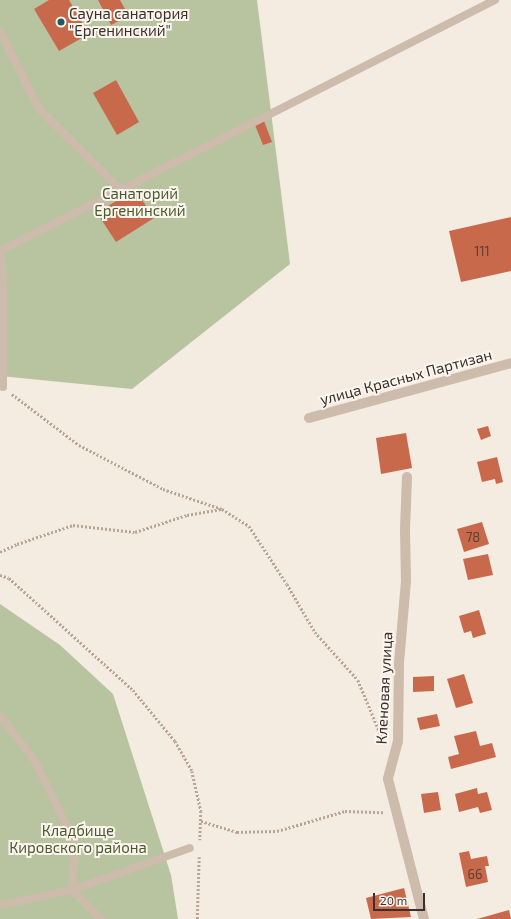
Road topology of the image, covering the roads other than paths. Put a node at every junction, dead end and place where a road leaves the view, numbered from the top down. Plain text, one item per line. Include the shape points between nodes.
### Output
1 (495, 0) edge
2 (0, 31) edge
3 (120, 190) junction
4 (0, 251) edge
5 (511, 363) edge
6 (3, 387) road end
7 (309, 418) dead end
8 (407, 477) dead end
9 (0, 716) edge
10 (190, 848) dead end
11 (72, 890) junction
12 (0, 905) edge
13 (101, 919) edge
14 (424, 919) edge

1 - 3 lane
2 - 3 lane via 39,109
3 - 4 lane
4 - 6 lane via 3,288
5 - 7 street, улица Красных Партизан
8 - 14 street, Кленовая улица via 406,581 398,663 398,741 388,779
9 - 11 lane via 35,760 74,841
10 - 11 lane
11 - 12 lane
11 - 13 lane

